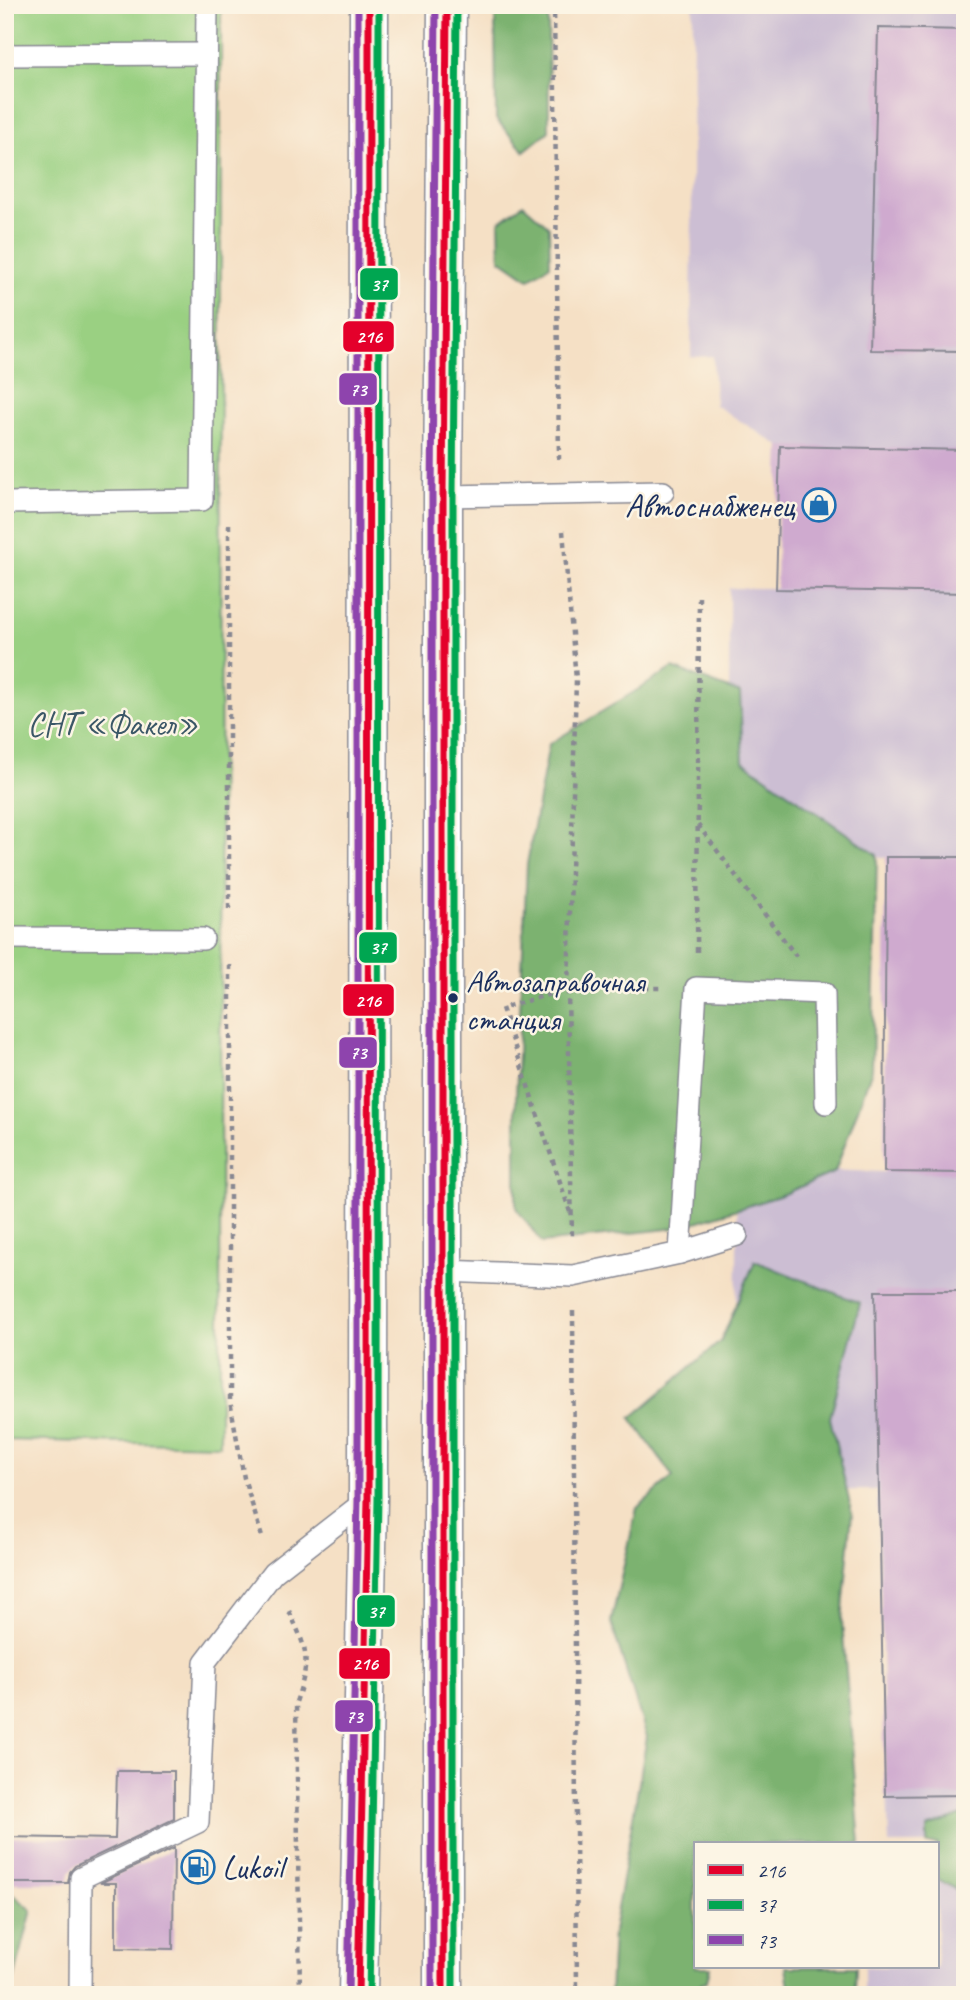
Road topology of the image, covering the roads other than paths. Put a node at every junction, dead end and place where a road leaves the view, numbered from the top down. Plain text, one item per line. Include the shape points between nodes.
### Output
1 (206, 5) edge
2 (369, 5) edge
3 (447, 5) edge
4 (206, 54) junction
5 (5, 55) edge
6 (663, 492) dead end
7 (443, 496) junction
8 (5, 503) edge
9 (5, 938) edge
10 (203, 939) dead end
11 (826, 1103) dead end
12 (737, 1235) dead end
13 (680, 1252) junction
14 (444, 1271) junction
15 (368, 1499) junction
16 (80, 1995) edge
17 (358, 1995) edge
18 (443, 1995) edge

1 - 4 lane
2 - 15 main road
3 - 7 main road
4 - 5 lane
4 - 8 lane via 202,500
6 - 7 lane
7 - 14 main road
9 - 10 lane
11 - 13 lane via 824,993 696,988
12 - 13 lane
13 - 14 lane via 573,1276
14 - 18 main road
15 - 16 lane via 272,1573 205,1662 198,1822 82,1878
15 - 17 main road

